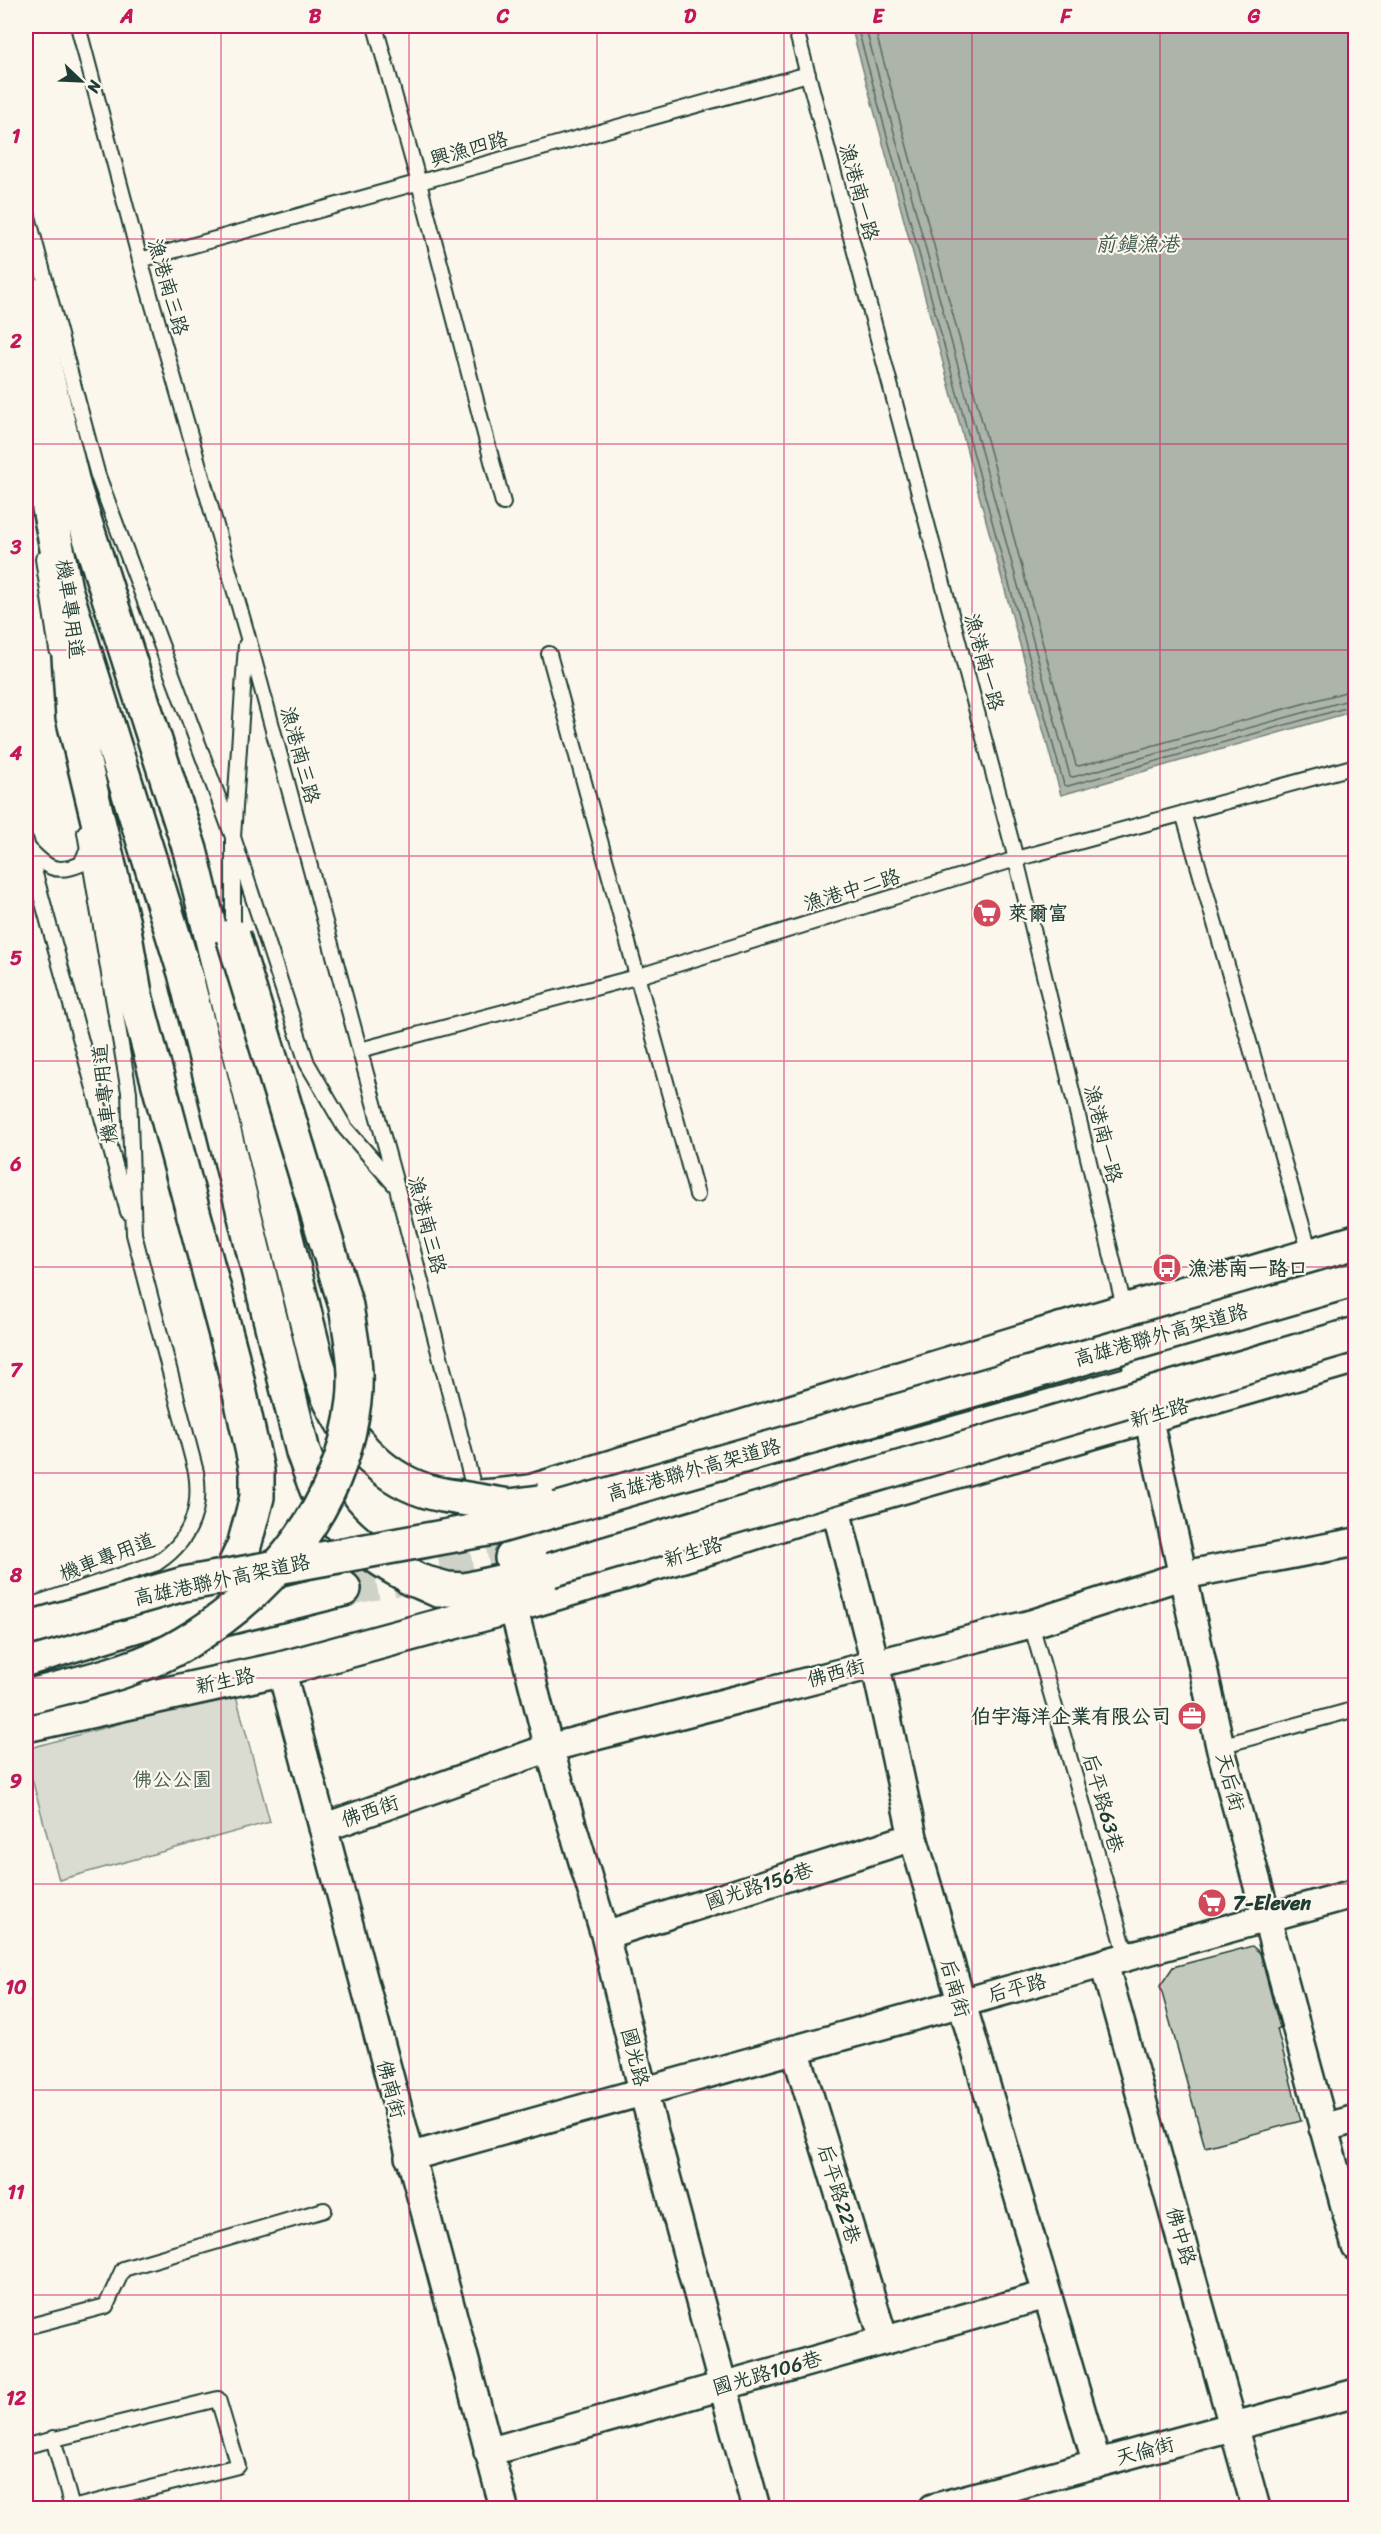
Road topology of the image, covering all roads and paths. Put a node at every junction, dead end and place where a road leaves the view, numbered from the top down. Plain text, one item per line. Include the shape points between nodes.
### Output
1 (78, 26) edge
2 (375, 26) edge
3 (795, 26) edge
4 (808, 74) junction
5 (419, 183) junction
6 (26, 209) edge
7 (140, 260) junction
8 (26, 291) edge
9 (26, 392) edge
10 (503, 503) dead end
11 (40, 541) dead end
12 (65, 588) junction
13 (247, 634) junction
14 (549, 654) dead end
15 (1356, 766) edge
16 (1183, 813) junction
17 (233, 837) junction
18 (26, 844) edge
19 (88, 848) junction
20 (190, 850) junction
21 (1016, 860) junction
22 (233, 936) junction
23 (636, 977) junction
24 (360, 1050) junction
25 (397, 1188) junction
26 (697, 1196) dead end
27 (134, 1234) junction
28 (1356, 1242) edge
29 (1312, 1256) junction
30 (1356, 1261) edge
31 (1356, 1280) edge
32 (1356, 1297) edge
33 (1125, 1311) junction
34 (1347, 1324) edge
35 (1062, 1329) junction
36 (1134, 1347) junction
37 (1356, 1356) edge
38 (1187, 1361) junction
39 (1141, 1381) junction
40 (1150, 1416) junction
41 (443, 1495) junction
42 (476, 1497) junction
43 (835, 1506) junction
44 (1356, 1542) edge
45 (512, 1558) tunnel mouth
46 (1184, 1575) junction
47 (411, 1579) junction
48 (344, 1590) tunnel mouth
49 (513, 1606) junction
50 (26, 1607) edge
51 (1031, 1624) junction
52 (26, 1629) edge
53 (26, 1647) edge
54 (26, 1659) edge
55 (875, 1663) junction
56 (26, 1667) edge
57 (281, 1669) junction
58 (26, 1697) edge
59 (1356, 1709) edge
60 (26, 1725) edge
61 (1220, 1746) junction
62 (549, 1748) junction
63 (323, 1828) junction
64 (912, 1837) junction
65 (1356, 1893) edge
66 (1267, 1918) junction
67 (605, 1935) junction
68 (1116, 1960) junction
69 (960, 2003) junction
70 (795, 2049) junction
71 (643, 2091) junction
72 (1356, 2119) edge
73 (1323, 2128) junction
74 (409, 2157) junction
75 (324, 2210) dead end
76 (1356, 2247) edge
77 (1046, 2295) junction
78 (26, 2327) edge
79 (884, 2340) junction
80 (723, 2386) junction
81 (1356, 2393) edge
82 (1234, 2427) junction
83 (53, 2438) junction
84 (26, 2446) edge
85 (488, 2452) junction
86 (1097, 2464) junction
87 (968, 2504) edge
88 (504, 2508) edge
89 (756, 2508) edge
90 (933, 2508) edge
91 (1256, 2508) edge

1 - 7 lane, 漁港南三路
2 - 5 lane
3 - 4 lane, 漁港南一路
4 - 5 lane, 興漁四路
4 - 21 lane, 漁港南一路
5 - 7 lane, 興漁四路
5 - 10 lane
6 - 17 lane via 98,476
7 - 13 lane, 漁港南三路
8 - 20 main road via 74,488
9 - 12 main road
11 - 19 lane, 機車專用道
12 - 47 main road via 185,973 303,1452 326,1508 356,1541
12 - 54 main road via 73,717 123,924 136,999 232,1357 257,1471 257,1497 244,1546 233,1569 215,1590 170,1615
13 - 17 lane
13 - 24 lane, 漁港南三路
14 - 23 lane
15 - 16 lane, 漁港中二路
16 - 21 lane, 漁港中二路
16 - 29 lane
17 - 22 lane
17 - 25 lane via 307,1063 345,1128
18 - 19 lane via 44,865 54,869 81,864
18 - 27 lane
19 - 27 lane, 機車專用道 via 129,1092
20 - 22 main road
20 - 41 main road via 316,1359 332,1405 360,1449 384,1470 411,1486
21 - 23 lane, 漁港中二路
21 - 33 lane, 漁港南一路
22 - 58 main road, bridge via 345,1306 354,1355 354,1401 344,1450 329,1493 312,1525 248,1598 185,1644 139,1665
23 - 24 lane, 漁港中二路
23 - 26 lane
24 - 25 lane, 漁港南三路
25 - 42 lane, 漁港南三路
27 - 50 lane, 機車專用道 via 196,1472 198,1499 193,1522 180,1544 157,1563
28 - 29 main road
29 - 33 main road
29 - 34 lane
30 - 41 main road, bridge via 532,1504 509,1506
31 - 52 main road, 高雄港聯外高架道路, bridge via 493,1528 184,1584
32 - 53 main road, 高雄港聯外高架道路, bridge via 497,1543 188,1602
33 - 35 main road
33 - 36 street, 天后街
34 - 38 main road, 新生路
34 - 47 main road, bridge via 551,1570 465,1590
35 - 36 main road
35 - 42 main road via 530,1492
36 - 38 main road
36 - 39 street, 天后街
37 - 40 main road, 新生路
38 - 39 main road, 新生路
39 - 40 street, 天后街
39 - 45 main road, 新生路
40 - 43 main road, 新生路
40 - 46 street, 天后街
41 - 42 main road
43 - 49 main road, 新生路
43 - 55 street, 后南街
44 - 46 street, 佛西街
46 - 51 street, 佛西街
46 - 61 street, 天后街
47 - 49 main road via 477,1602
48 - 56 main road
49 - 57 main road, 新生路
49 - 62 street, 國光路
51 - 55 street, 佛西街
51 - 68 lane, 后平路63巷
55 - 62 street, 佛西街
55 - 64 street, 后南街
57 - 60 main road, 新生路
57 - 63 street, 佛南街
59 - 61 lane
61 - 66 street, 天后街
62 - 63 street, 佛西街
62 - 67 street, 國光路
63 - 74 street, 佛南街
64 - 67 street, 國光路156巷
64 - 69 street, 后南街
65 - 66 street, 后平路
66 - 68 street, 后平路
66 - 73 street, 天后街
67 - 71 street, 國光路
68 - 69 street, 后平路
68 - 82 street, 佛中路
69 - 70 street, 后平路
69 - 77 street, 后南街
70 - 71 street, 后平路
70 - 79 street, 后平路22巷
71 - 74 street, 后平路
71 - 80 street, 國光路
72 - 73 street
73 - 76 street, 天后街
74 - 85 street, 佛南街
75 - 78 lane via 123,2269 106,2306
77 - 79 street, 國光路106巷
77 - 86 street, 后南街
79 - 80 street, 國光路106巷
80 - 85 street, 國光路106巷
80 - 89 street, 國光路
81 - 82 street, 天倫街
82 - 86 street, 天倫街
82 - 91 street, 佛中路
83 - 83 lane via 72,2508 238,2466 218,2399
83 - 84 lane
85 - 88 street, 佛南街
86 - 87 street, 天倫街
87 - 90 street, 天倫街

